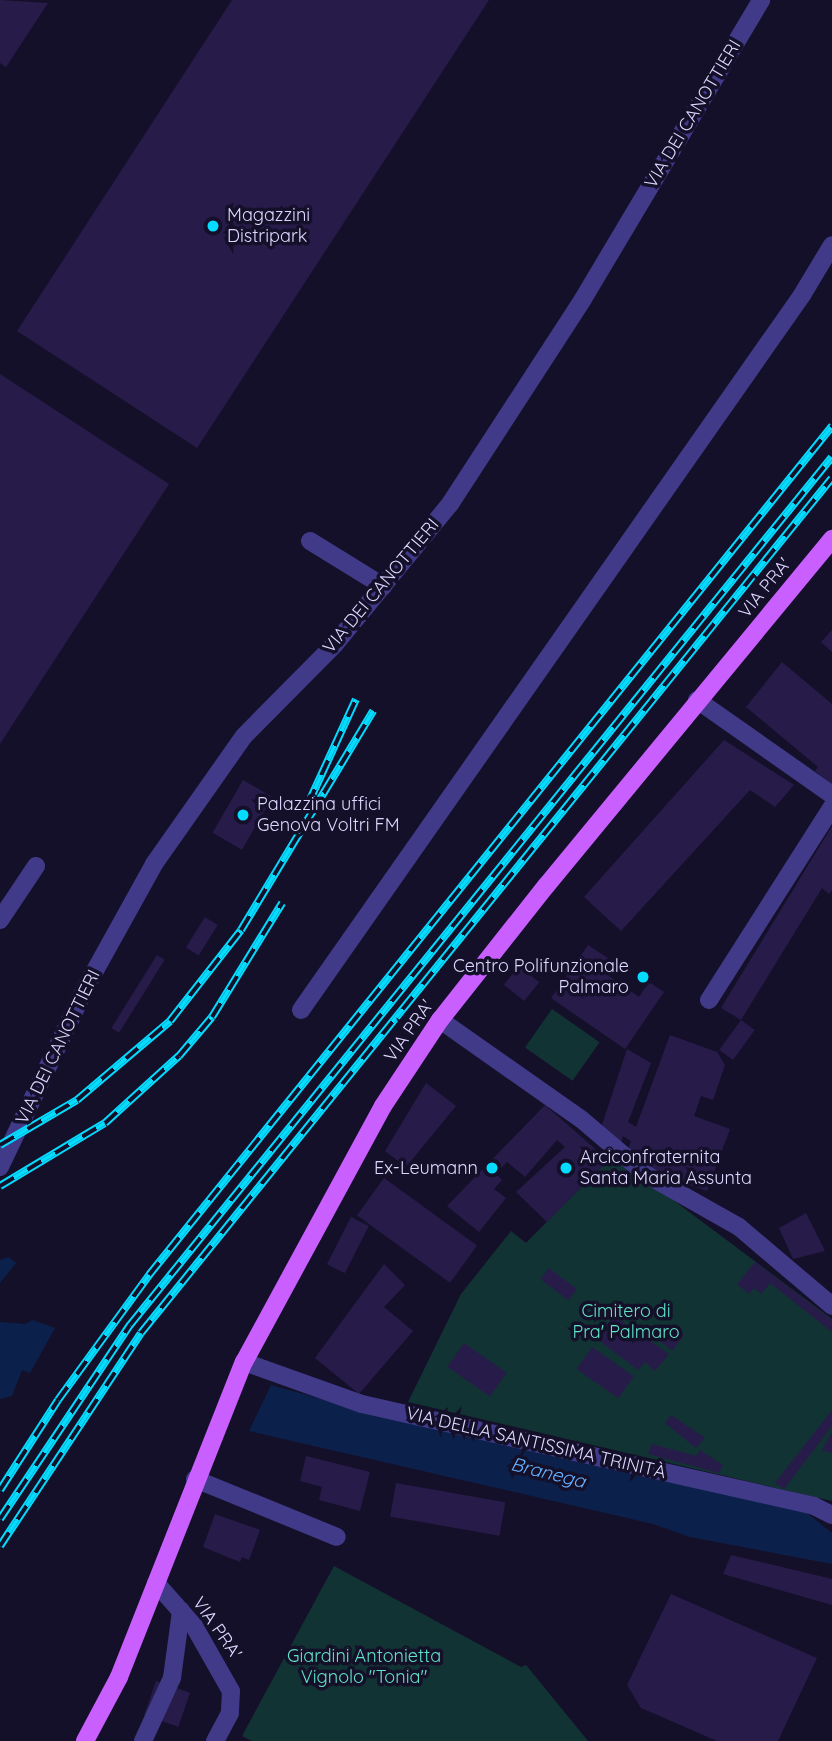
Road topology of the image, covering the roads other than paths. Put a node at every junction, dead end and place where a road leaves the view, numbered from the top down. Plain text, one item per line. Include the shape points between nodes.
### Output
1 (761, 0) edge
2 (832, 245) edge
3 (832, 539) edge
4 (310, 541) dead end
5 (383, 586) junction
6 (697, 700) junction
7 (832, 795) edge
8 (832, 807) edge
9 (36, 866) dead end
10 (0, 920) edge
11 (709, 1000) dead end
12 (301, 1010) dead end
13 (440, 1020) junction
14 (0, 1167) edge
15 (832, 1306) edge
16 (242, 1366) junction
17 (195, 1479) junction
18 (831, 1514) edge
19 (337, 1537) dead end
20 (156, 1583) junction
21 (181, 1611) junction
22 (224, 1739) edge
23 (85, 1741) edge
24 (143, 1741) edge

1 - 5 street, VIA DEI CANOTTIERI via 502,425 443,513
2 - 12 street via 802,295
3 - 6 main road, VIA PRA'
4 - 5 street
5 - 14 street, VIA DEI CANOTTIERI via 335,644 244,736 153,864 87,985
6 - 7 street
6 - 13 main road, VIA PRA'
8 - 11 street
9 - 10 street
13 - 15 street via 581,1119 619,1154 739,1227
13 - 16 main road, VIA PRA' via 360,1145
16 - 17 main road, VIA PRA'
16 - 18 street, VIA DELLA SANTISSIMA TRINITÀ via 362,1404
17 - 19 street
17 - 20 main road, VIA PRA'
20 - 21 street, VIA PRA'
20 - 23 main road, VIA PRA' via 119,1676
21 - 22 street, VIA PRA' via 222,1669 231,1691
21 - 24 street via 172,1678

